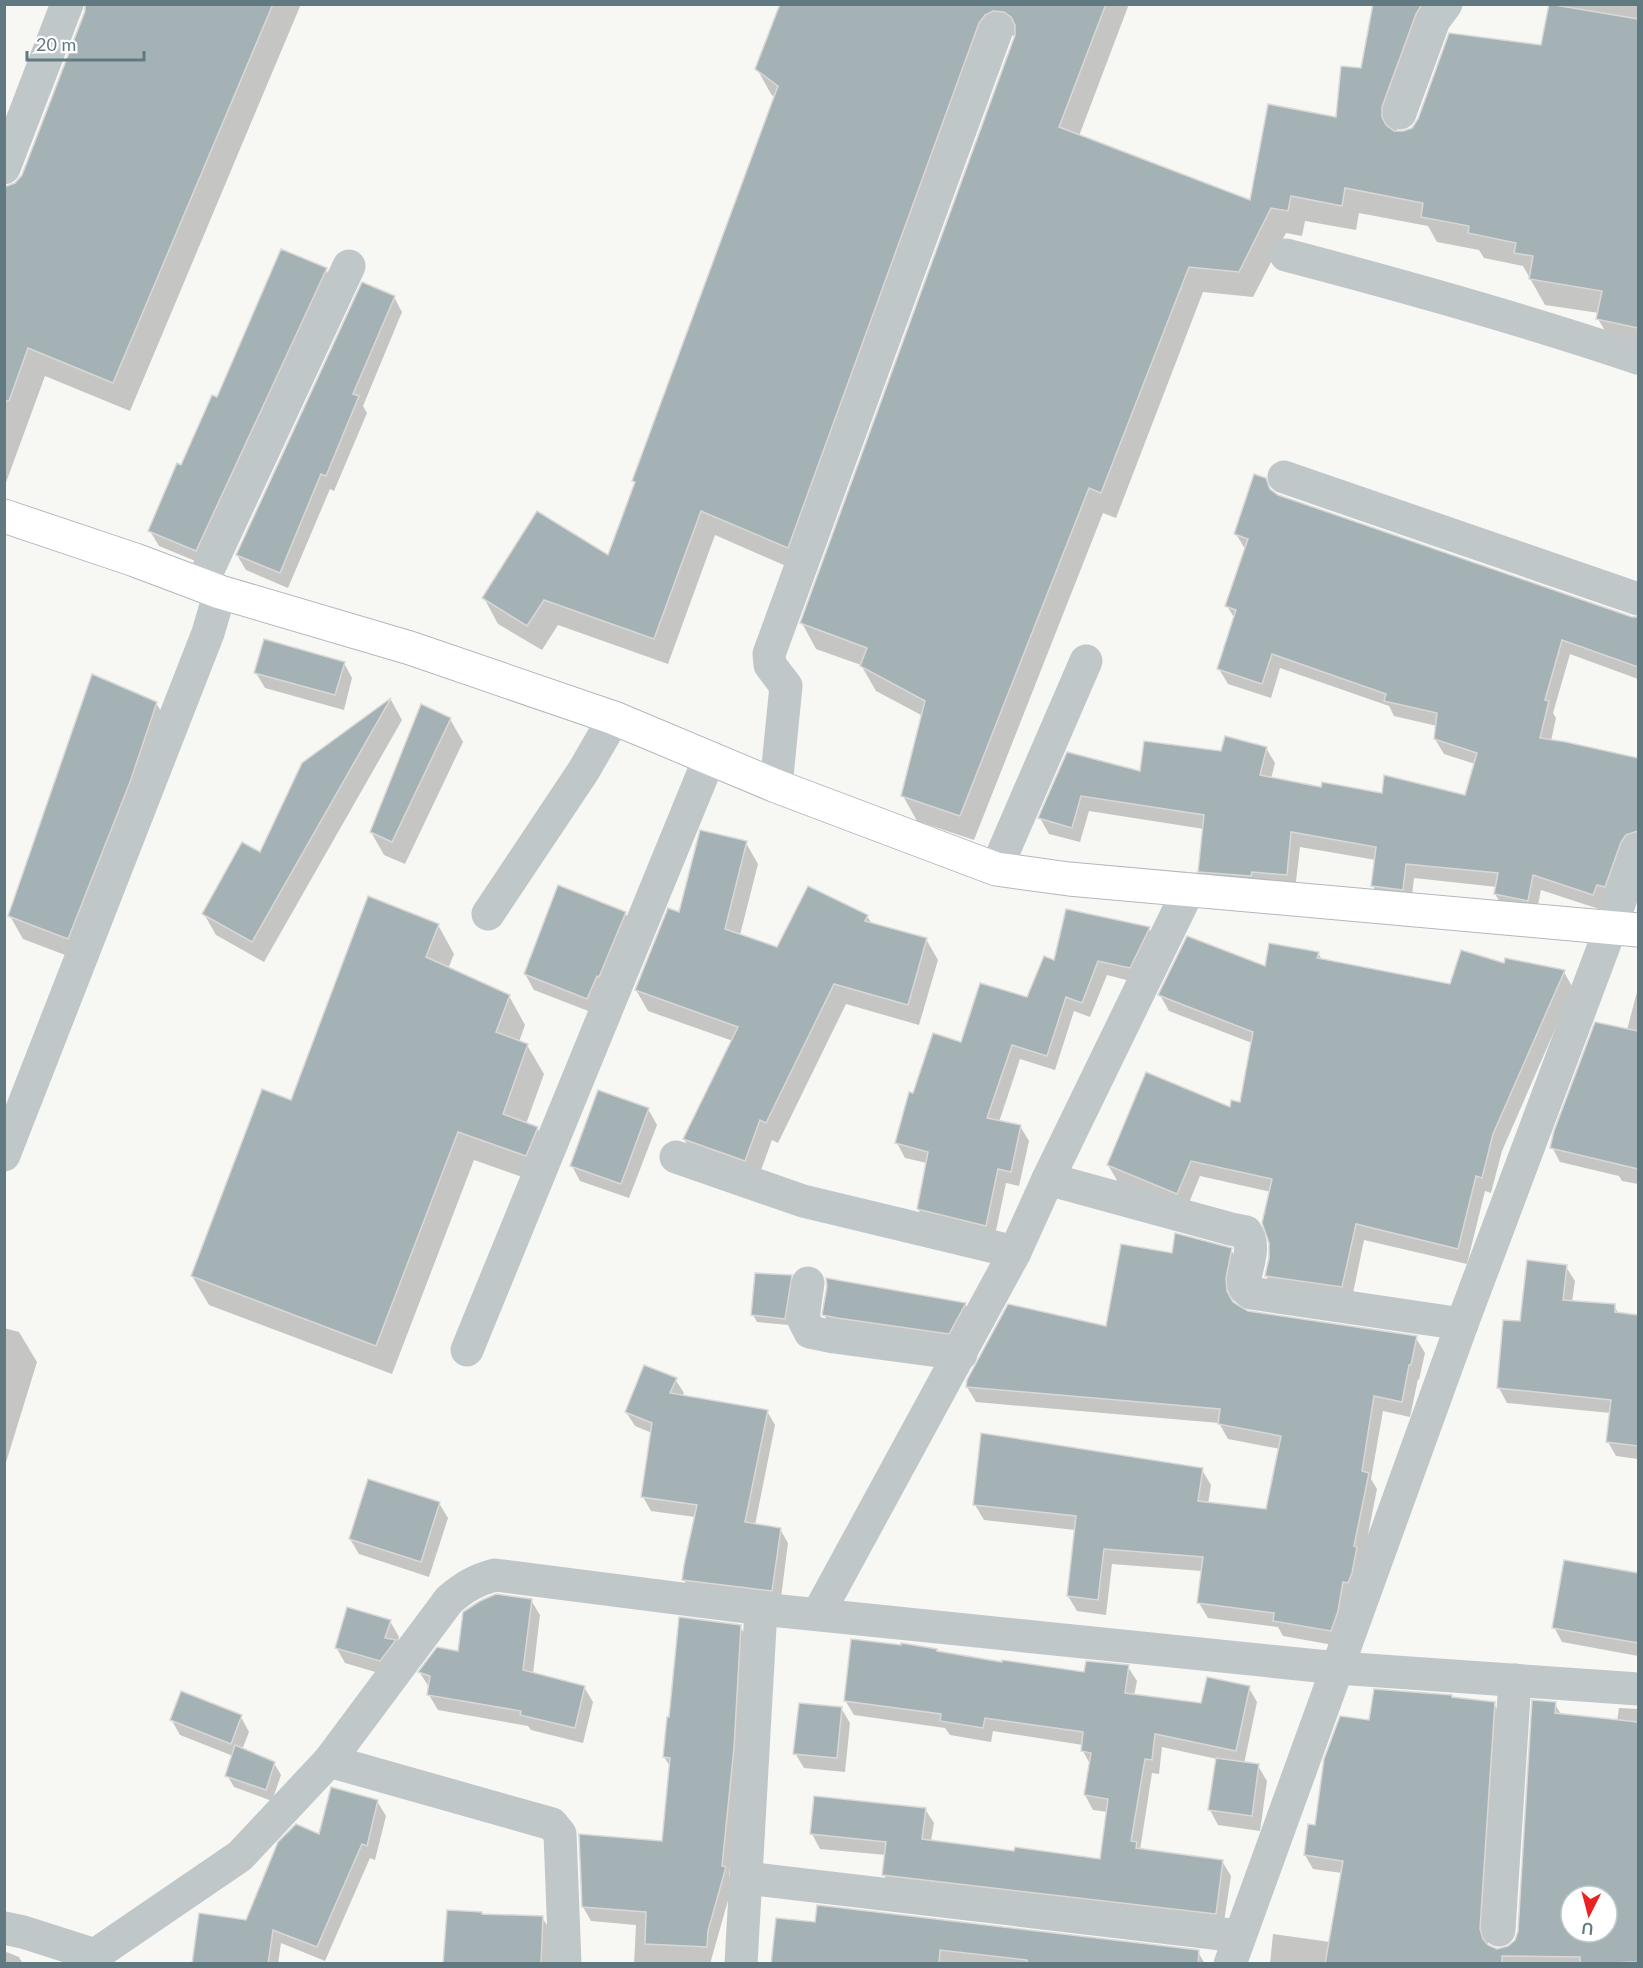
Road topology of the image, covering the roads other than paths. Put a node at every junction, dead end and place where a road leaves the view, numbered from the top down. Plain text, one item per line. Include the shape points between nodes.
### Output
1 (67, 4) edge
2 (1446, 4) edge
3 (997, 29) dead end
4 (1400, 113) dead end
5 (4, 168) edge
6 (1286, 255) dead end
7 (349, 266) dead end
8 (1638, 358) edge
9 (1284, 477) dead end
10 (4, 516) edge
11 (210, 589) junction
12 (1638, 599) edge
13 (1086, 661) dead end
14 (614, 718) junction
15 (709, 759) junction
16 (776, 786) junction
17 (1638, 849) edge
18 (996, 869) junction
19 (1189, 889) junction
20 (488, 914) dead end
21 (1625, 929) edge
22 (4, 1155) edge
23 (676, 1157) dead end
24 (1048, 1179) junction
25 (1015, 1252) junction
26 (808, 1283) dead end
27 (1462, 1324) junction
28 (467, 1350) dead end
29 (962, 1354) junction
30 (761, 1609) junction
31 (818, 1614) junction
32 (1338, 1668) junction
33 (1515, 1680) junction
34 (1638, 1689) edge
35 (328, 1761) junction
36 (746, 1878) junction
37 (4, 1928) edge
38 (1499, 1930) dead end
39 (1234, 1950) edge
40 (92, 1959) edge
41 (565, 1964) edge
42 (741, 1964) edge

1 - 5 street
2 - 4 street via 1434,20
3 - 16 street via 769,654 770,665 786,686
6 - 8 street
7 - 11 street
9 - 12 street
10 - 11 main road
11 - 14 main road via 410,648
11 - 22 street via 208,633
13 - 18 street
14 - 15 main road
14 - 20 street
15 - 16 main road
15 - 28 street
16 - 18 main road
17 - 21 street
18 - 19 main road
19 - 21 main road
19 - 24 street
21 - 27 street
23 - 25 street via 802,1201
24 - 25 street
24 - 27 street via 1246,1232 1252,1245 1244,1281 1251,1293
25 - 29 street
26 - 29 street via 802,1318 810,1332
27 - 32 street
29 - 31 street
30 - 31 street
30 - 35 street via 495,1575 479,1579 449,1600
30 - 36 street
31 - 32 street
32 - 33 street
32 - 39 street
33 - 34 street
33 - 38 street
35 - 40 street via 240,1856
35 - 41 street via 552,1824 560,1834
36 - 39 street
36 - 42 street
37 - 40 street

